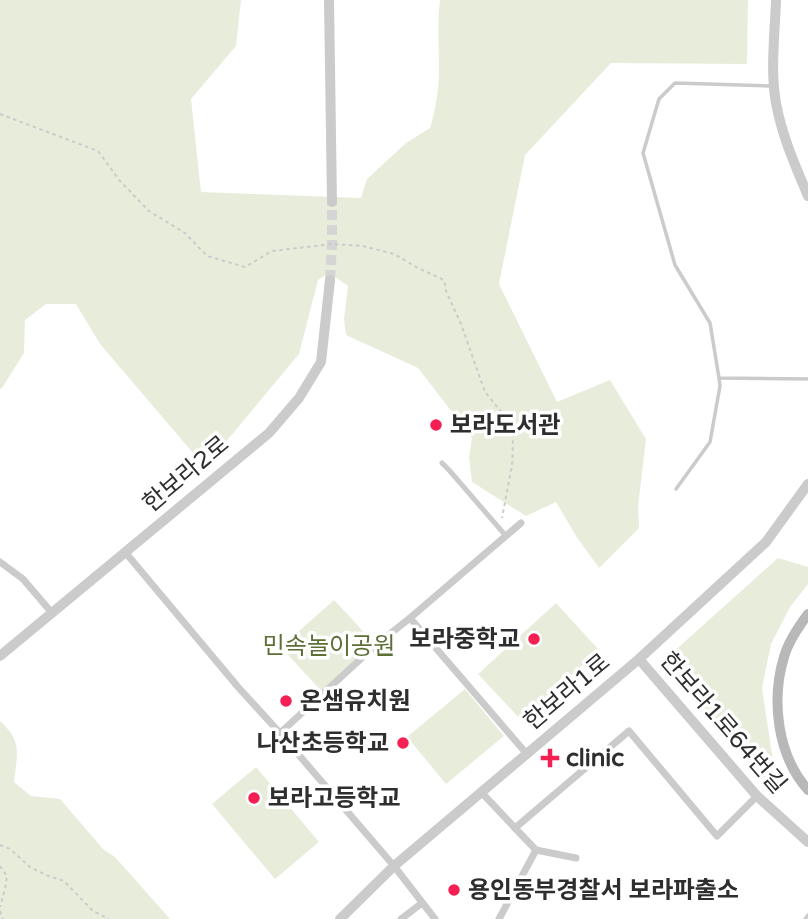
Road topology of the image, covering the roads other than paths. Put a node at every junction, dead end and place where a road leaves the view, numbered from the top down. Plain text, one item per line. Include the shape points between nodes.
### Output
1 (329, 0) edge
2 (776, 0) edge
3 (774, 87) junction
4 (808, 196) edge
5 (332, 202) tunnel mouth
6 (330, 280) tunnel mouth
7 (719, 378) junction
8 (808, 379) edge
9 (442, 463) dead end
10 (808, 484) edge
11 (676, 489) dead end
12 (521, 523) dead end
13 (506, 536) junction
14 (125, 552) junction
15 (0, 562) edge
16 (52, 613) junction
17 (808, 614) edge
18 (410, 618) junction
19 (0, 656) edge
20 (639, 659) junction
21 (280, 733) junction
22 (526, 753) junction
23 (808, 790) edge
24 (481, 792) junction
25 (757, 796) junction
26 (515, 828) junction
27 (808, 842) edge
28 (536, 850) junction
29 (576, 858) dead end
30 (394, 866) junction
31 (422, 903) junction
32 (340, 919) edge
33 (401, 919) edge
34 (435, 919) edge
35 (499, 919) edge

1 - 5 street
2 - 3 street
3 - 4 street via 783,136
3 - 7 lane via 675,83 659,99 643,153 675,265 710,323
6 - 14 street, 한보라2로 via 321,362 299,398 269,433
7 - 8 lane
7 - 11 lane via 710,442
9 - 13 street
10 - 20 street, 한보라1로 via 766,542
12 - 13 street
13 - 18 street
14 - 16 street, 한보라2로
14 - 21 street
15 - 16 street via 23,579
16 - 19 street, 한보라2로
17 - 23 main road via 784,653 778,679 784,748
18 - 21 street
18 - 22 street
20 - 22 street, 한보라1로
20 - 25 street, 한보라1로64번길
21 - 30 street
22 - 24 street, 한보라1로
24 - 26 street
24 - 30 street, 한보라1로
25 - 26 street via 717,836 629,731
25 - 27 street, 한보라1로64번길
26 - 28 street
28 - 29 street
28 - 35 street
30 - 31 street
30 - 32 street, 한보라1로
31 - 33 street
31 - 34 street

